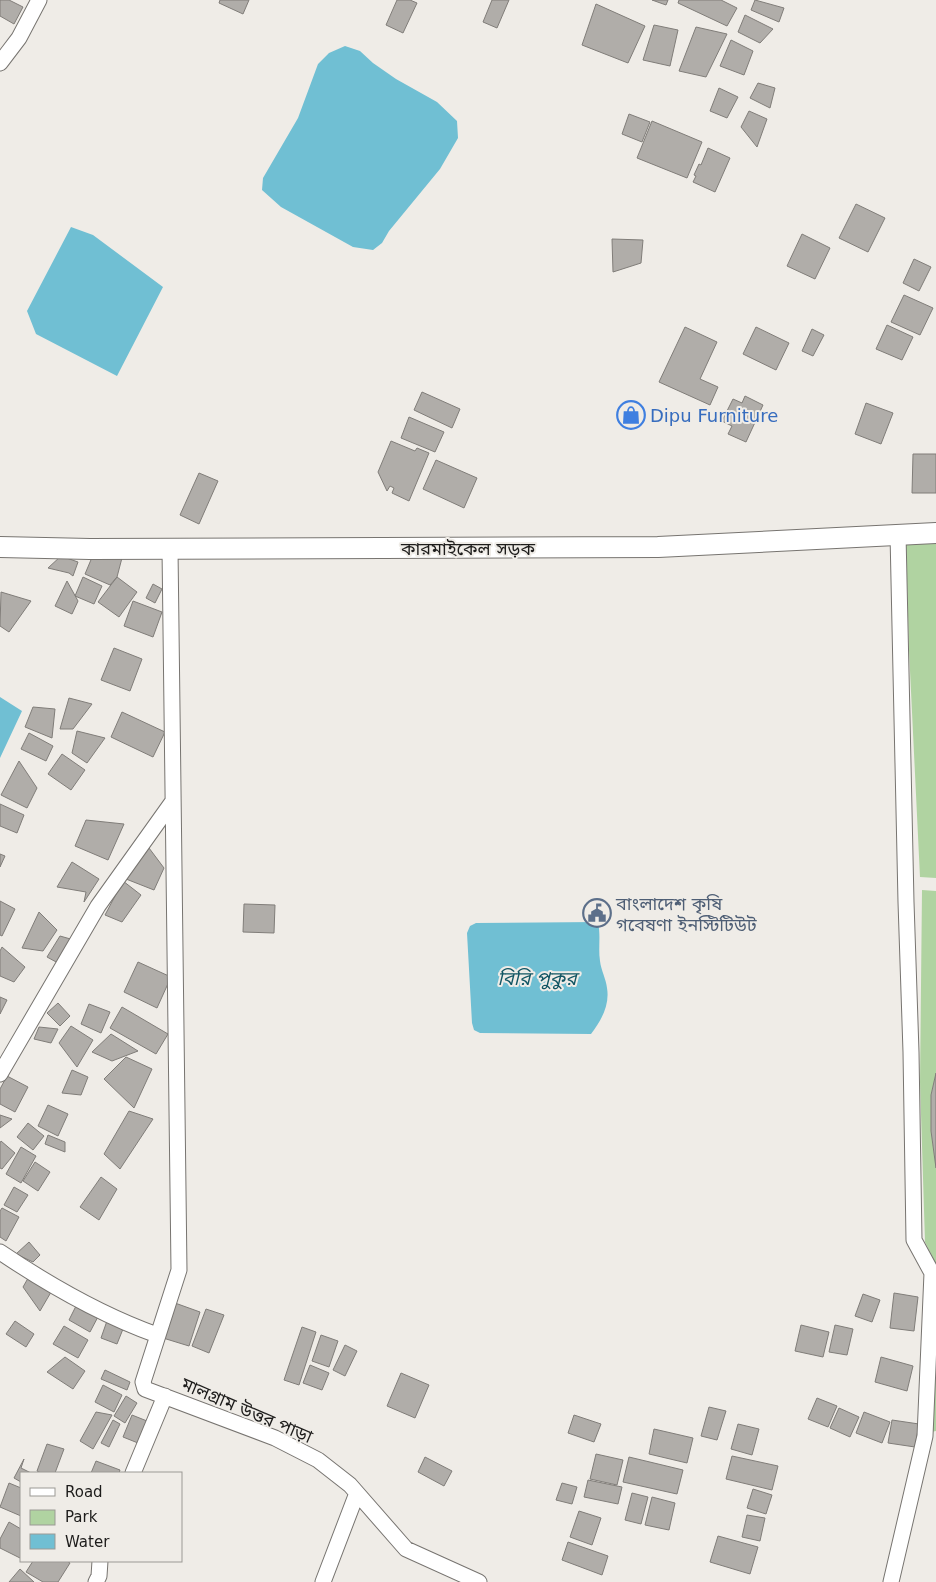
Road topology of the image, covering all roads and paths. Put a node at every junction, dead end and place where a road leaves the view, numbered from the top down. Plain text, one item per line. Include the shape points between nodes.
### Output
1 (39, 0) edge
2 (0, 63) edge
3 (936, 533) edge
4 (898, 534) junction
5 (0, 547) edge
6 (170, 549) junction
7 (173, 801) junction
8 (0, 1074) edge
9 (0, 1252) edge
10 (157, 1335) junction
11 (165, 1396) junction
12 (931, 1436) edge
13 (133, 1472) edge
14 (357, 1492) junction
15 (100, 1562) edge
16 (96, 1582) edge
17 (322, 1582) edge
18 (479, 1582) edge
19 (890, 1582) edge

1 - 2 street via 19,38
3 - 4 street, কারমাইকেল সড়ক
4 - 6 street, কারমাইকেল সড়ক via 658,547
4 - 12 street via 914,1240 932,1273
5 - 6 street, কারমাইকেল সড়ক
6 - 7 street
7 - 8 street via 98,906
7 - 10 street via 179,1270
9 - 10 street via 125,1324
10 - 11 street, মালগ্রাম উত্তর পাড়া via 143,1382 145,1389
11 - 13 street
11 - 14 street, মালগ্রাম উত্তর পাড়া via 275,1438 318,1460
12 - 19 street
14 - 17 street
14 - 18 street, মালগ্রাম উত্তর পাড়া via 406,1550
15 - 16 street

